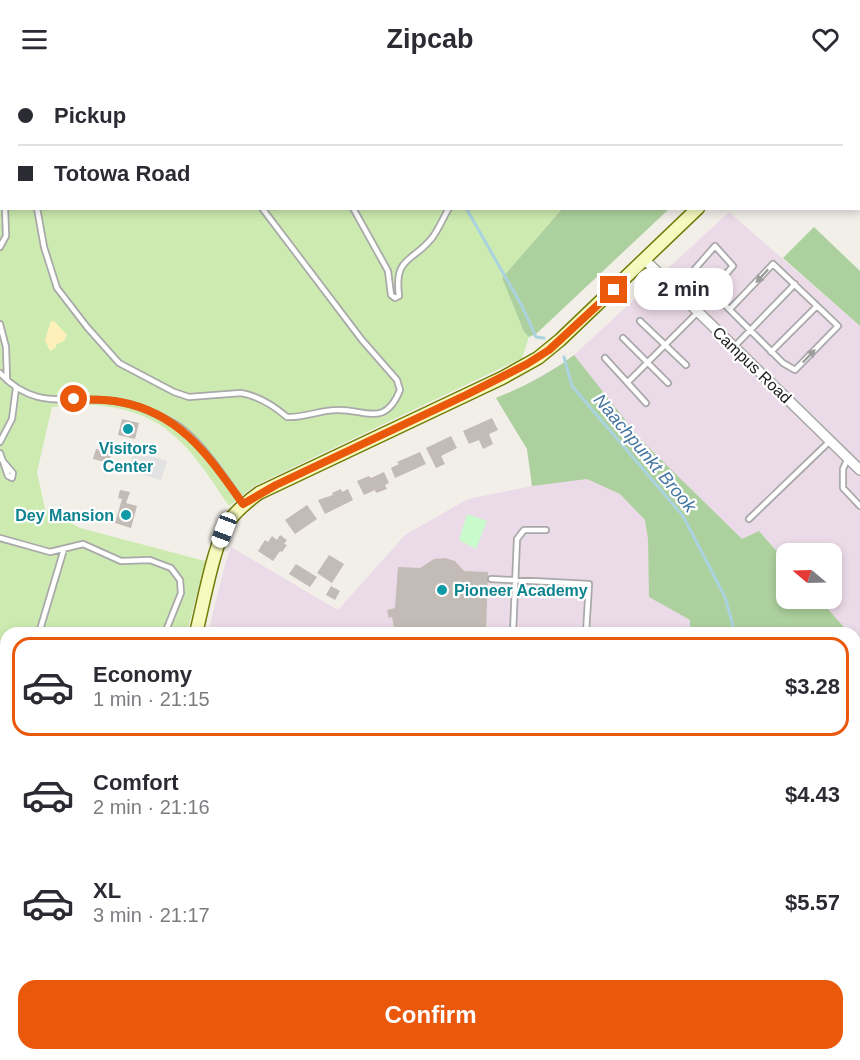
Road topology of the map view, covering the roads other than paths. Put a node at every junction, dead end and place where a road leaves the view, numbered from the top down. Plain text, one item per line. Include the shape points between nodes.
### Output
1 (5, 210) edge
2 (37, 210) edge
3 (263, 210) edge
4 (353, 210) edge
5 (448, 210) edge
6 (696, 210) edge
7 (0, 247) edge
8 (645, 260) junction
9 (795, 284) junction
10 (712, 290) junction
11 (817, 306) junction
12 (730, 309) junction
13 (699, 312) junction
14 (640, 321) dead end
15 (0, 324) edge
16 (750, 331) junction
17 (623, 338) dead end
18 (665, 344) junction
19 (734, 347) junction
20 (771, 352) junction
21 (606, 358) dead end
22 (647, 362) junction
23 (686, 365) dead end
24 (0, 373) edge
25 (7, 381) junction
26 (628, 382) junction
27 (668, 383) dead end
28 (15, 388) junction
29 (646, 403) dead end
30 (830, 441) junction
31 (0, 442) edge
32 (0, 453) edge
33 (848, 458) junction
34 (2, 460) dead end
35 (860, 471) edge
36 (243, 504) junction
37 (860, 506) edge
38 (749, 519) dead end
39 (546, 530) dead end
40 (0, 538) edge
41 (64, 549) junction
42 (491, 579) dead end
43 (514, 581) junction
44 (41, 627) edge
45 (167, 627) edge
46 (198, 627) edge
47 (513, 627) edge
48 (586, 627) edge

1 - 7 lane via 6,236
2 - 3 lane via 57,288 119,363 189,397 241,393 273,406 287,417 338,410 370,415 387,410 400,390 397,380
4 - 5 lane via 388,271 391,295 395,298 399,296 397,277 401,267 433,237
6 - 8 main road
8 - 13 street, Campus Road
8 - 36 main road via 537,358
9 - 11 lane
9 -> 12 lane via 773,264
9 - 16 lane
10 - 10 lane via 694,270 716,246 733,266
10 - 12 lane
11 - 20 lane
20 -> 11 lane via 795,370 838,326
12 - 16 lane
13 - 18 lane
13 - 19 street, Campus Road
14 - 18 lane
15 - 25 lane via 6,347
16 - 19 lane
16 - 20 lane
17 - 22 lane
18 - 22 lane
18 - 23 lane
19 - 30 street, Campus Road
21 - 26 lane
22 - 26 lane
22 - 27 lane
24 - 25 lane
25 - 28 lane
26 - 29 lane
28 - 31 lane via 12,419
28 - 36 lane via 37,398 121,402 169,421 198,446
30 - 33 street, Campus Road
30 - 38 lane
32 - 34 lane
33 - 35 street, Campus Road
33 - 37 lane via 843,469 843,489
36 - 46 main road via 228,522 219,543
39 - 43 lane via 524,530 517,538
40 - 41 lane via 50,552
41 - 44 lane
41 - 45 lane via 83,544 122,561 150,561 171,568 180,580 181,592
42 - 43 lane
43 - 47 lane
43 - 48 lane via 589,584

